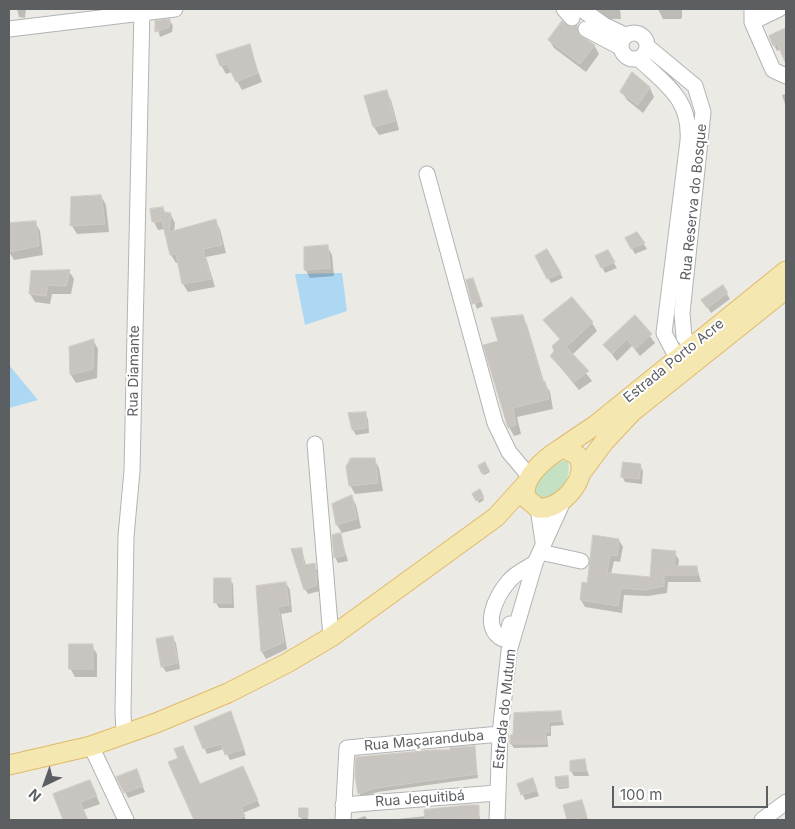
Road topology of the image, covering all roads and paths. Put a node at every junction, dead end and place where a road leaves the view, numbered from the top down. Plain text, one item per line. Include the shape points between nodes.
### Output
1 (175, 9) edge
2 (779, 9) edge
3 (143, 11) edge
4 (572, 12) edge
5 (752, 15) edge
6 (9, 29) edge
7 (586, 29) dead end
8 (623, 41) junction
9 (643, 53) junction
10 (675, 68) junction
11 (786, 76) edge
12 (663, 83) junction
13 (695, 86) junction
14 (680, 100) junction
15 (427, 174) dead end
16 (786, 271) edge
17 (786, 289) edge
18 (693, 346) junction
19 (677, 358) junction
20 (315, 444) dead end
21 (560, 449) junction
22 (581, 473) junction
23 (528, 481) junction
24 (565, 497) junction
25 (536, 507) junction
26 (496, 517) junction
27 (536, 557) junction
28 (581, 561) dead end
29 (330, 636) junction
30 (124, 734) junction
31 (500, 734) junction
32 (91, 746) junction
33 (9, 765) edge
34 (497, 793) junction
35 (786, 802) edge
36 (343, 813) edge
37 (126, 820) edge
38 (496, 820) edge
39 (762, 820) edge

1 - 3 street
2 - 5 street
3 - 6 street
3 - 30 street, Rua Diamante via 132,471 126,536
4 - 8 street, Rua Reserva do Bosque via 604,26
5 - 11 street via 773,70
7 - 8 street, Rua Reserva do Bosque
8 - 9 street, Rua Reserva do Bosque via 627,57
8 - 9 street, Rua Reserva do Bosque via 637,33 643,35
9 - 10 street, Rua Reserva do Bosque
9 - 12 street, Rua Reserva do Bosque
10 - 12 street
10 - 13 street, Rua Reserva do Bosque
12 - 14 street, Rua Reserva do Bosque
13 - 14 street
13 - 18 street, Rua Reserva do Bosque via 704,126 682,326 684,337
14 - 19 street, Rua Reserva do Bosque via 688,116 689,134 664,333
15 - 23 street via 495,423 508,452
16 - 18 main road, Estrada Porto Acre
17 - 22 main road, Estrada Porto Acre via 632,412
18 - 19 main road, Estrada Porto Acre
19 - 21 main road, Estrada Porto Acre via 597,424
20 - 29 street
21 - 22 main road via 578,456 582,461
21 - 23 main road
22 - 24 main road
23 - 25 main road via 526,498
23 - 26 main road
24 - 25 main road via 551,507
24 - 27 street, Estrada do Mutum
25 - 26 main road
25 - 27 street, Estrada do Mutum
26 - 29 main road
27 - 28 street
27 - 31 street, Estrada do Mutum via 509,651
29 - 30 main road via 254,680
30 - 32 main road
31 - 34 street, Estrada do Mutum
31 - 36 street, Rua Maçaranduba via 347,748
32 - 33 main road
32 - 37 street
34 - 36 street, Rua Jequitibá
34 - 38 street, Estrada do Mutum
35 - 39 street

